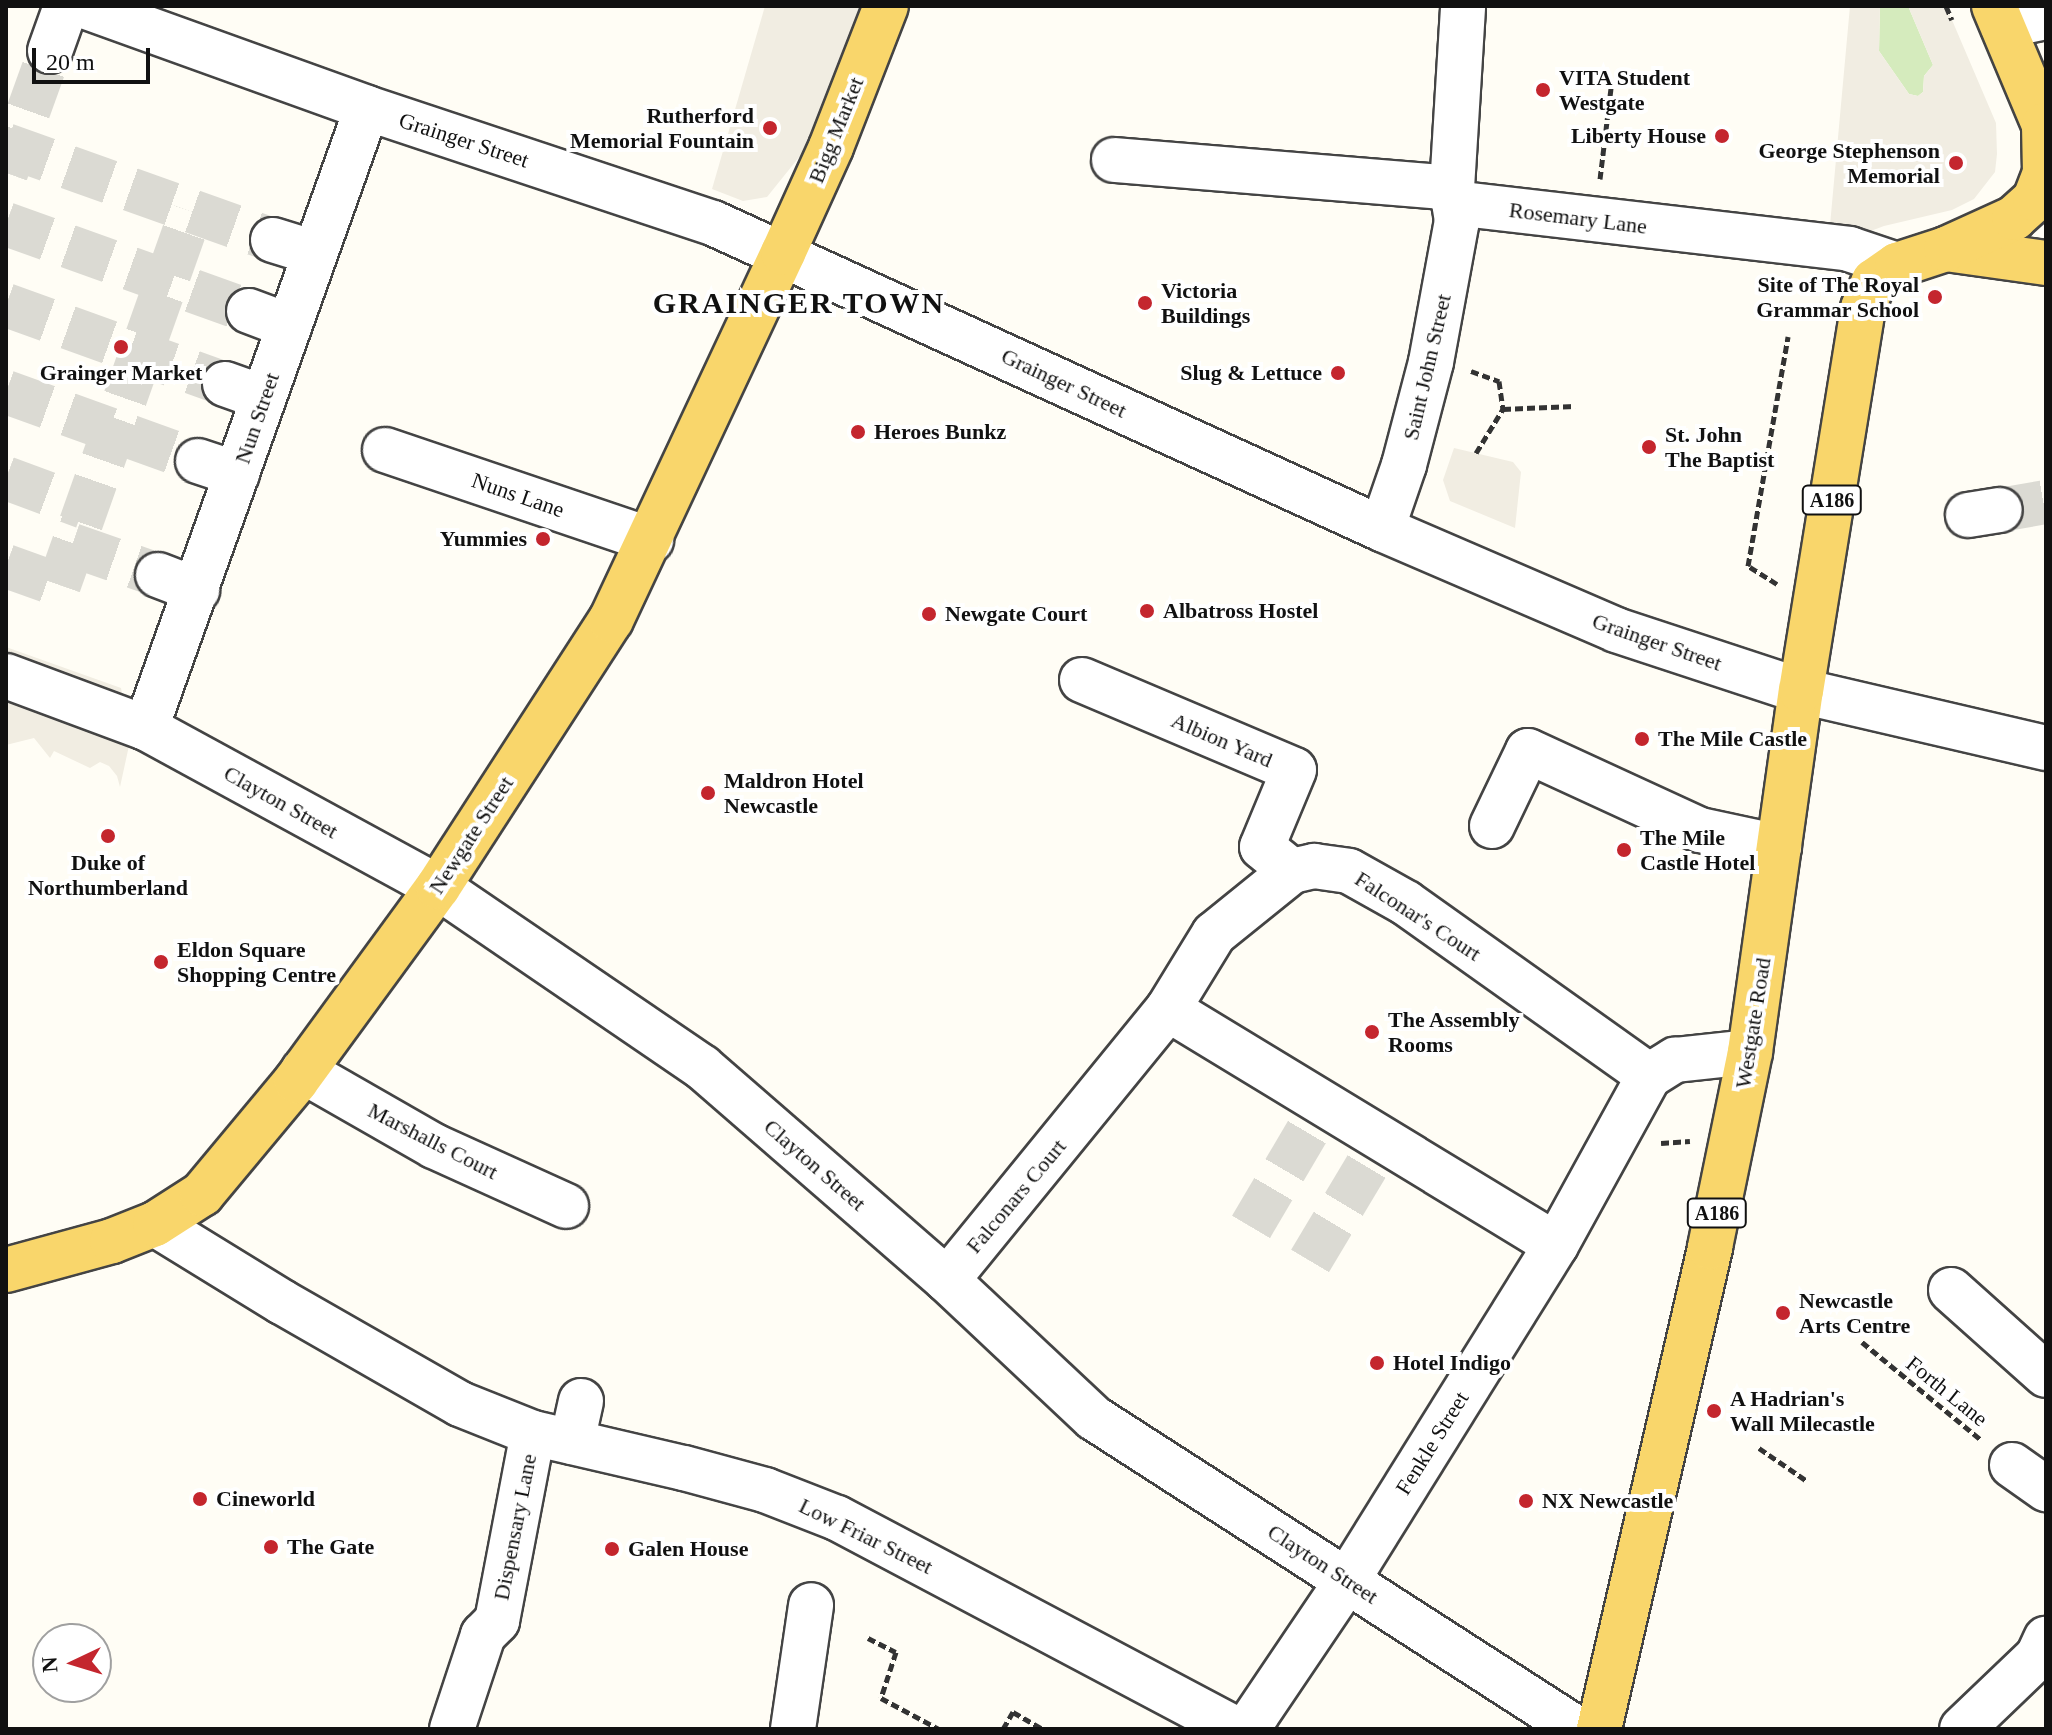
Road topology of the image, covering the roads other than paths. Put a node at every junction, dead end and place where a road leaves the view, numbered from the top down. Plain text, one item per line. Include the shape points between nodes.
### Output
1 (66, 6) edge
2 (84, 6) edge
3 (886, 6) edge
4 (1463, 6) edge
5 (1998, 16) edge
6 (2046, 17) edge
7 (50, 51) tunnel mouth
8 (367, 108) junction
9 (2045, 128) edge
10 (1114, 160) dead end
11 (1453, 196) junction
12 (273, 240) tunnel mouth
13 (1946, 249) junction
14 (315, 253) junction
15 (783, 253) junction
16 (2046, 263) edge
17 (1897, 265) junction
18 (385, 450) dead end
19 (1382, 529) junction
20 (651, 540) junction
21 (6, 676) edge
22 (1082, 680) dead end
23 (1801, 691) junction
24 (146, 728) junction
25 (2046, 748) edge
26 (1492, 826) dead end
27 (1779, 847) junction
28 (1292, 871) junction
29 (438, 887) junction
30 (1168, 1009) junction
31 (1750, 1052) junction
32 (303, 1071) junction
33 (1649, 1076) junction
34 (566, 1206) dead end
35 (155, 1224) junction
36 (1556, 1245) junction
37 (6, 1270) edge
38 (947, 1280) junction
39 (1951, 1290) dead end
40 (2046, 1375) edge
41 (562, 1425) junction
42 (1348, 1579) junction
43 (811, 1605) dead end
44 (2046, 1639) edge
45 (452, 1729) edge
46 (793, 1729) edge
47 (1235, 1729) edge
48 (1247, 1729) edge
49 (1577, 1729) edge
50 (1599, 1729) edge
51 (1962, 1729) edge

1 - 7 street
2 - 8 street, Grainger Street
3 - 15 main road, Bigg Market
4 - 11 street
5 - 6 street
5 - 9 main road, A186
8 - 14 street, Nun Street
8 - 15 street, Grainger Street via 713,223
9 - 13 main road, A186 via 2045,173 2035,199 2014,218
10 - 11 street, Rosemary Lane
11 - 17 street, Rosemary Lane via 1849,249
11 - 19 street, Saint John Street via 1457,221 1431,362
12 - 14 street
13 - 16 main road
13 - 17 main road, A186
14 - 24 street, Nun Street via 269,318 178,583
15 - 19 street, Grainger Street
15 - 20 main road, Newgate Street
17 - 23 main road, Westgate Road / A186 via 1874,281 1863,308
18 - 20 street, Nuns Lane
19 - 23 street, Grainger Street via 1616,630
20 - 29 main road, Newgate Street via 611,620
21 - 24 street, Clayton Street
22 - 28 street, Albion Yard via 1294,770 1262,847
23 - 25 street, Grainger Street
23 - 27 main road, Westgate Road / A186
24 - 29 street, Clayton Street
26 - 27 street via 1528,751 1700,830
27 - 31 main road, Westgate Road / A186
28 - 30 street via 1214,934
28 - 33 street, Falconar's Court via 1314,866 1349,871 1395,897
29 - 32 main road, Newgate Street
29 - 38 street, Clayton Street via 702,1067
30 - 36 street
30 - 38 street, Falconars Court
31 - 33 street via 1675,1060
31 - 50 main road, Westgate Road / A186 via 1675,1407
32 - 34 street, Marshalls Court via 434,1146
32 - 35 main road, Newgate Street via 202,1194
33 - 36 street, Fenkle Street
35 - 37 main road, Newgate Street
35 - 41 street, Low Friar Street via 427,1388
36 - 42 street, Fenkle Street
38 - 42 street, Clayton Street via 1094,1418
39 - 40 street
41 - 45 street, Dispensary Lane via 497,1621 483,1635
41 - 47 street, Low Friar Street via 837,1518
42 - 48 street, Fenkle Street
42 - 49 street, Clayton Street
43 - 46 street
44 - 51 street via 2038,1656

